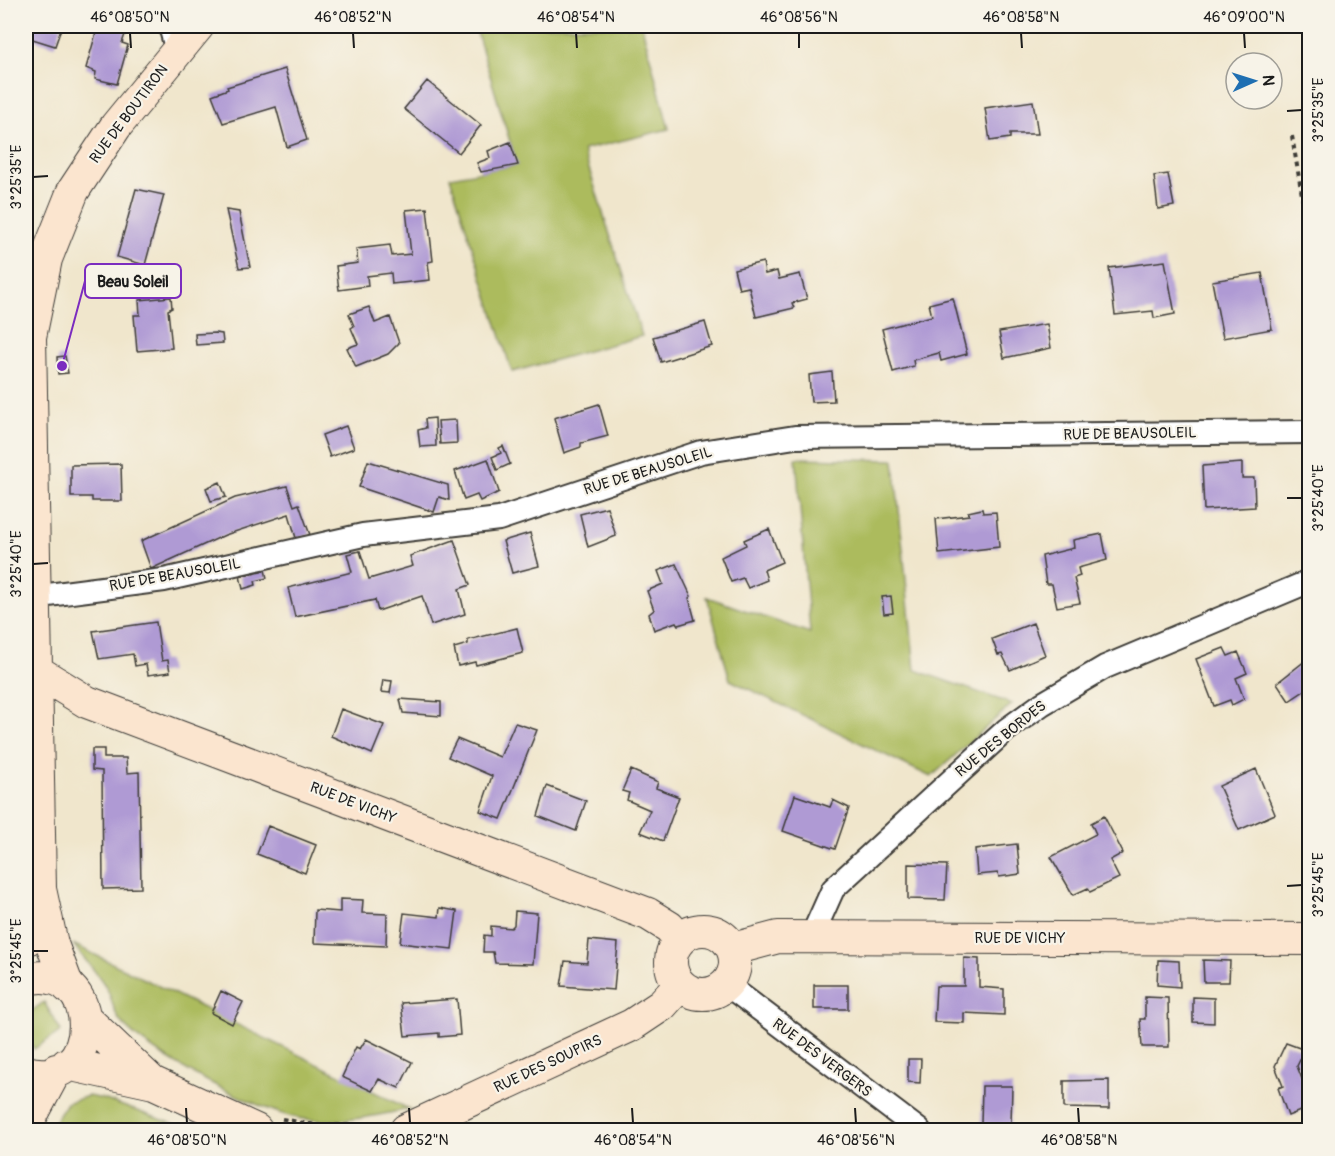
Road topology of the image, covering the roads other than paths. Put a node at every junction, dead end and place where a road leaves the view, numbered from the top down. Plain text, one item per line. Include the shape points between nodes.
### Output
1 (198, 26) edge
2 (173, 38) edge
3 (28, 413) edge
4 (1310, 432) edge
5 (1310, 581) edge
6 (33, 597) junction
7 (30, 669) edge
8 (40, 889) junction
9 (816, 938) junction
10 (26, 939) edge
11 (680, 939) junction
12 (1310, 939) edge
13 (733, 949) junction
14 (26, 979) edge
15 (726, 984) junction
16 (680, 985) junction
17 (68, 987) junction
18 (86, 1019) junction
19 (62, 1067) junction
20 (26, 1072) edge
21 (154, 1083) junction
22 (268, 1125) edge
23 (26, 1126) edge
24 (406, 1131) edge
25 (919, 1131) edge

1 - 2 street, RUE DE BOUTIRON
2 - 3 street, RUE DE BOUTIRON via 73,191 46,259 30,337
3 - 6 street, RUE DE BOUTIRON
4 - 6 street, RUE DE BEAUSOLEIL via 795,437 701,453 499,519 363,536 164,580
5 - 9 street, RUE DES BORDES via 1105,667 1006,730 833,889 816,927
6 - 7 street, RUE DE BOUTIRON
7 - 8 street, RUE DE BOUTIRON
7 - 11 street, RUE DE VICHY via 87,702 648,914
8 - 10 street
8 - 17 street via 52,944
9 - 12 street, RUE DE VICHY
9 - 13 street, RUE DE VICHY via 778,937
11 - 13 street via 702,929 720,935
11 - 16 street via 670,962
13 - 15 street via 733,974
14 - 17 street via 44,977
15 - 16 street via 716,992 703,994
15 - 25 street, RUE DES VERGERS
16 - 24 street, RUE DES SOUPIRS via 662,1005 632,1025
17 - 18 street via 80,1002
18 - 19 street via 83,1044
18 - 21 street
19 - 20 street via 44,1074
19 - 21 street
19 - 23 street
21 - 22 street

